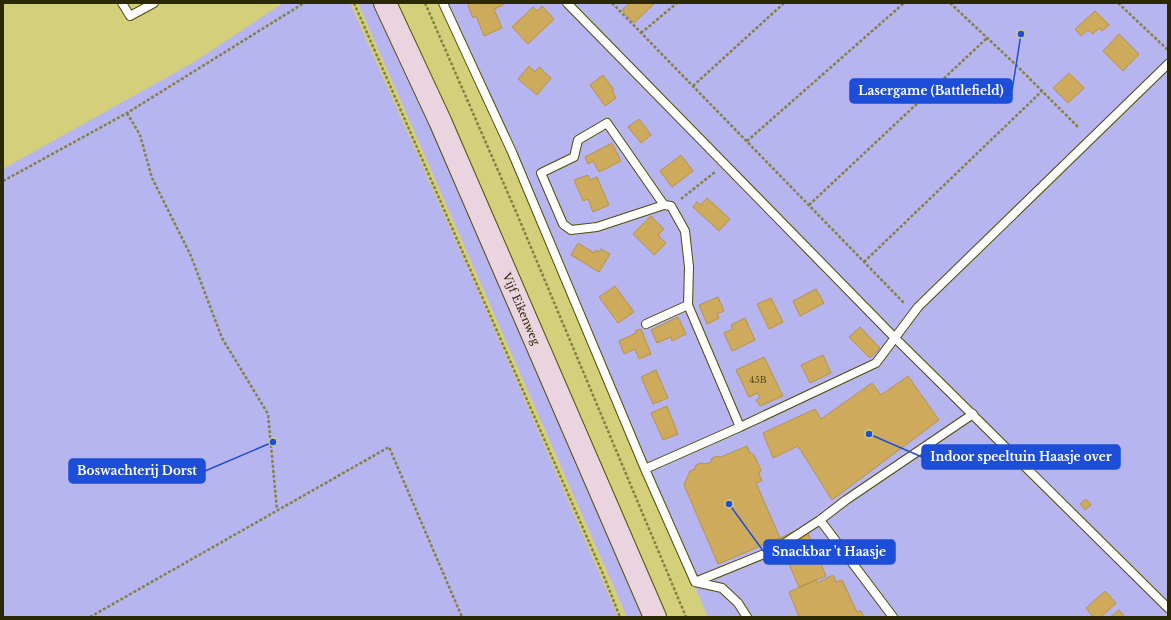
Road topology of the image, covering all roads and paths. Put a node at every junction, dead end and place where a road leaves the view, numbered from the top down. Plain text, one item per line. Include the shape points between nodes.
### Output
1 (122, 3) edge
2 (154, 3) edge
3 (304, 3) edge
4 (354, 3) edge
5 (385, 3) edge
6 (425, 3) edge
7 (443, 3) edge
8 (567, 3) edge
9 (612, 3) edge
10 (677, 3) edge
11 (784, 3) edge
12 (904, 3) edge
13 (950, 3) edge
14 (1118, 3) edge
15 (447, 7) edge
16 (641, 33) junction
17 (987, 38) junction
18 (1168, 50) edge
19 (1168, 64) edge
20 (693, 86) junction
21 (1042, 91) junction
22 (128, 113) junction
23 (1079, 128) dead end
24 (747, 141) junction
25 (724, 164) junction
26 (3, 181) edge
27 (809, 205) junction
28 (668, 206) junction
29 (864, 262) junction
30 (904, 303) dead end
31 (688, 305) junction
32 (646, 324) dead end
33 (895, 338) junction
34 (973, 414) junction
35 (740, 427) junction
36 (645, 469) junction
37 (277, 510) junction
38 (820, 520) junction
39 (695, 582) junction
40 (1168, 608) edge
41 (90, 617) edge
42 (462, 617) edge
43 (620, 617) edge
44 (655, 617) edge
45 (686, 617) edge
46 (747, 617) edge
47 (893, 617) edge

1 - 2 lane via 130,16
3 - 22 path
4 - 43 path
5 - 44 main road, Vijf Eikenweg via 440,121
6 - 45 path via 517,214
7 - 15 lane
8 - 25 lane
9 - 16 path
10 - 16 path
11 - 20 path
12 - 24 path
13 - 17 path
14 - 18 path
15 - 36 lane via 512,152
16 - 20 path
17 - 21 path
17 - 27 path
19 - 33 lane via 918,307
20 - 24 path
21 - 23 path
21 - 29 path
22 - 26 path
22 - 37 path via 140,135 152,178 191,256 222,338 268,414
24 - 27 path
25 - 28 path
25 - 33 lane
27 - 29 path
28 - 28 lane via 597,227 571,230 562,224 541,173 574,157 578,140 607,123
28 - 31 lane via 685,231 689,268
29 - 30 path
31 - 32 lane
31 - 35 lane
33 - 34 lane
33 - 35 lane via 876,363
34 - 38 lane
34 - 40 lane
35 - 36 lane
36 - 39 lane
37 - 41 path
37 - 42 path via 389,447
38 - 39 lane via 774,550
38 - 47 lane
39 - 46 lane via 722,588 738,603

